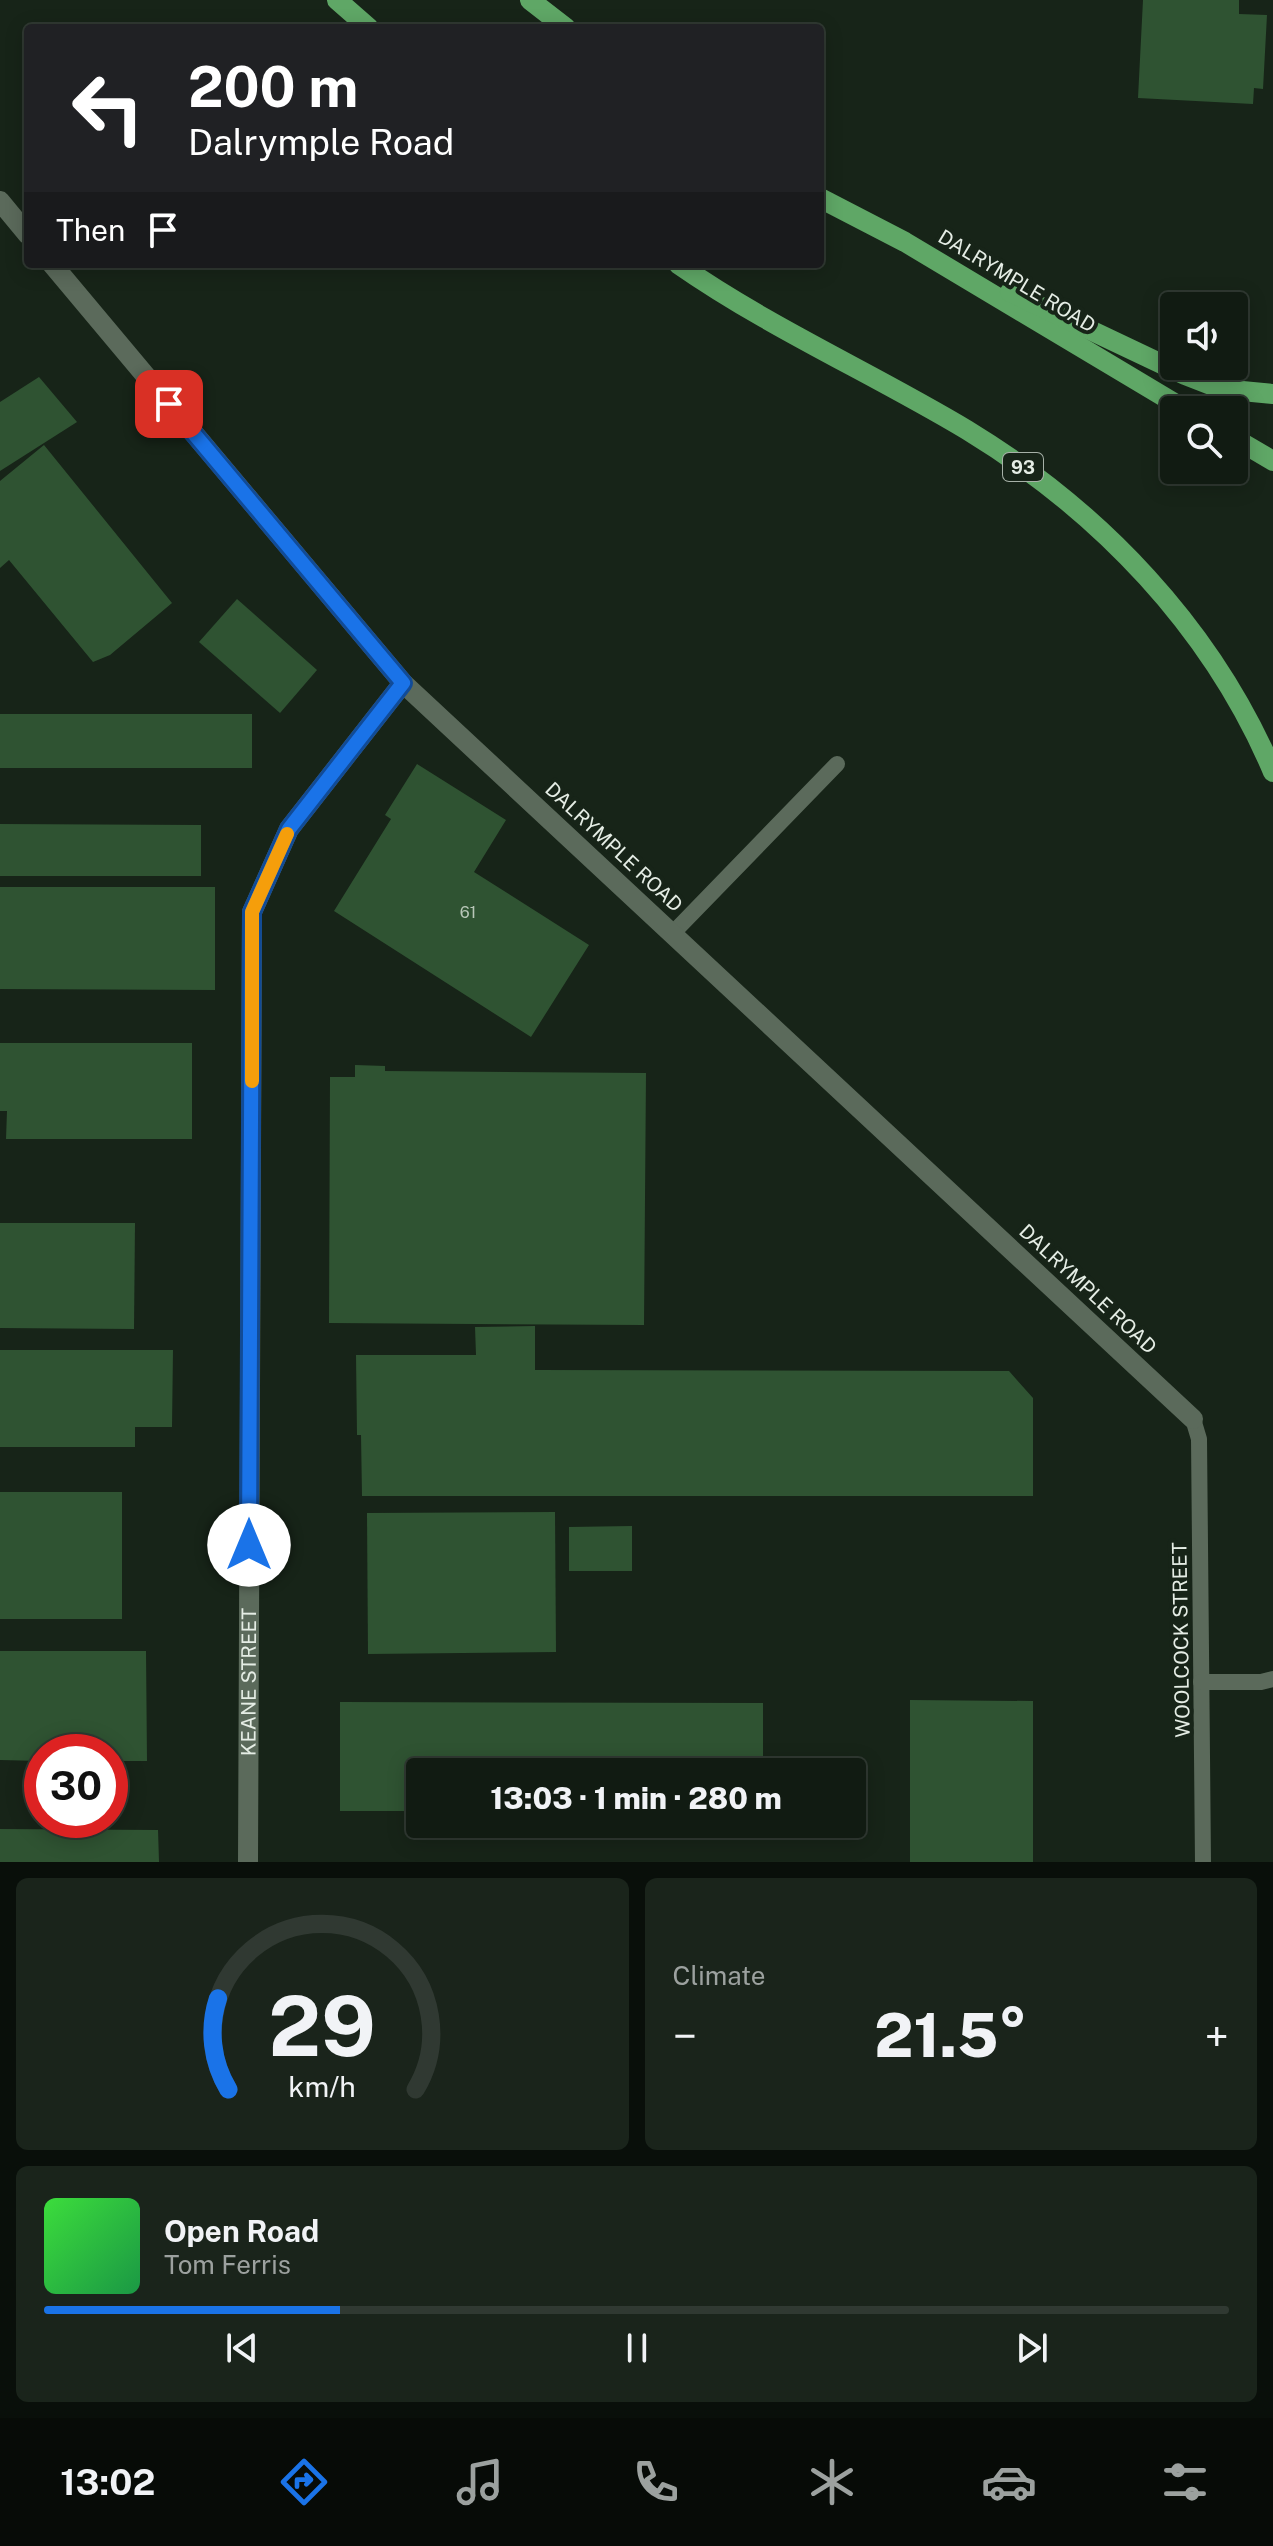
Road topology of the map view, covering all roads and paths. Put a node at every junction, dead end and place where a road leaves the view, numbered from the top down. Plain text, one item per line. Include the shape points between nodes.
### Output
1 (337, 0) edge
2 (530, 0) edge
3 (364, 24) edge
4 (561, 24) edge
5 (824, 200) edge
6 (0, 201) edge
7 (24, 230) edge
8 (905, 242) junction
9 (55, 268) edge
10 (684, 268) edge
11 (1273, 394) edge
12 (1163, 396) edge
13 (1248, 446) edge
14 (1273, 461) edge
15 (403, 683) junction
16 (837, 764) dead end
17 (1273, 772) edge
18 (672, 934) junction
19 (1193, 1419) joint
20 (1273, 1679) edge
21 (1201, 1682) junction
22 (248, 1862) edge
23 (1203, 1862) edge

1 - 3 main road
2 - 4 main road
5 - 8 main road, DALRYMPLE ROAD
6 - 7 street
8 - 11 main road via 1185,375 1221,389
8 - 12 main road, DALRYMPLE ROAD
9 - 15 street, DALRYMPLE ROAD
10 - 17 main road, 93 via 721,294 967,430 1040,478 1106,534 1165,597 1217,667
13 - 14 main road
15 - 18 street, DALRYMPLE ROAD
15 - 22 street, KEANE STREET via 289,829 252,912
16 - 18 lane
18 - 19 street, DALRYMPLE ROAD
19 - 21 lane, WOOLCOCK STREET via 1199,1439
20 - 21 lane
21 - 23 lane, WOOLCOCK STREET

